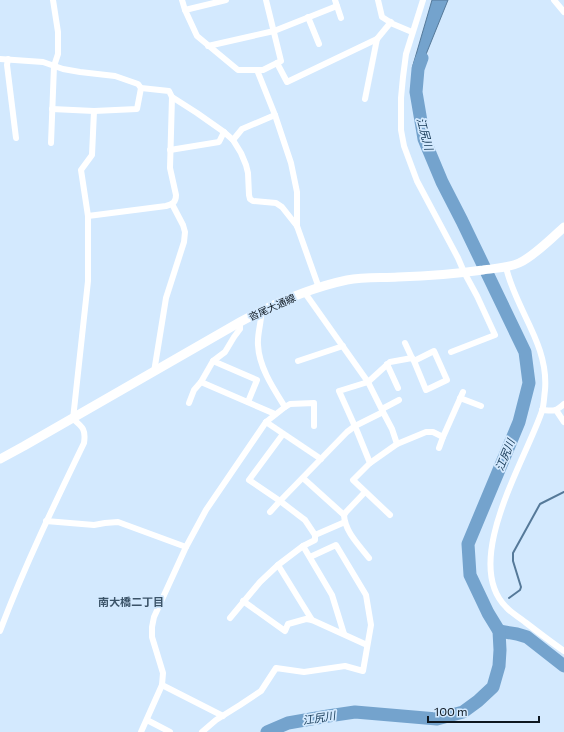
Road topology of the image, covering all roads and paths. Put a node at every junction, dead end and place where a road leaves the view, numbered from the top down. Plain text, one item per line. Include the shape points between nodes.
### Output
1 (53, 0) edge
2 (182, 0) edge
3 (226, 0) edge
4 (266, 0) edge
5 (378, 0) edge
6 (423, 0) edge
7 (554, 0) edge
8 (336, 3) edge
9 (184, 10) junction
10 (564, 12) edge
11 (308, 17) junction
12 (341, 18) dead end
13 (390, 22) junction
14 (274, 31) junction
15 (412, 32) junction
16 (377, 39) junction
17 (319, 44) dead end
18 (208, 46) junction
19 (0, 59) edge
20 (8, 59) junction
21 (277, 63) junction
22 (54, 66) junction
23 (257, 70) junction
24 (141, 88) junction
25 (172, 97) junction
26 (365, 99) dead end
27 (52, 109) junction
28 (94, 111) junction
29 (275, 115) junction
30 (224, 132) junction
31 (16, 138) dead end
32 (232, 140) junction
33 (51, 143) dead end
34 (170, 150) junction
35 (172, 204) junction
36 (88, 216) junction
37 (297, 226) junction
38 (564, 227) edge
39 (506, 267) junction
40 (464, 272) junction
41 (319, 288) junction
42 (304, 293) junction
43 (261, 311) junction
44 (240, 322) junction
45 (405, 343) dead end
46 (342, 346) junction
47 (451, 352) dead end
48 (413, 359) junction
49 (213, 361) junction
50 (298, 361) dead end
51 (387, 364) junction
52 (154, 372) junction
53 (201, 382) junction
54 (368, 382) junction
55 (398, 388) dead end
56 (463, 392) dead end
57 (460, 398) junction
58 (399, 400) dead end
59 (248, 402) junction
60 (190, 403) dead end
61 (564, 404) edge
62 (481, 406) dead end
63 (285, 407) junction
64 (382, 410) junction
65 (542, 410) junction
66 (556, 410) junction
67 (275, 414) junction
68 (73, 419) junction
69 (266, 422) junction
70 (564, 422) edge
71 (314, 426) dead end
72 (355, 426) junction
73 (283, 434) junction
74 (443, 437) junction
75 (397, 444) junction
76 (439, 448) dead end
77 (0, 459) edge
78 (321, 459) junction
79 (370, 463) junction
80 (303, 478) junction
81 (365, 492) junction
82 (280, 501) junction
83 (270, 512) dead end
84 (344, 515) junction
85 (390, 515) dead end
86 (46, 521) junction
87 (345, 522) junction
88 (315, 535) junction
89 (303, 546) junction
90 (186, 547) junction
91 (310, 557) junction
92 (369, 558) dead end
93 (278, 565) junction
94 (243, 601) junction
95 (230, 618) dead end
96 (312, 620) junction
97 (0, 631) edge
98 (344, 634) junction
99 (368, 645) junction
100 (564, 651) edge
101 (162, 684) junction
102 (223, 716) junction
103 (147, 720) junction
104 (141, 732) edge
105 (170, 732) edge
106 (202, 732) edge

1 - 22 street via 58,32 58,54
2 - 9 street
3 - 9 street
4 - 14 street
5 - 13 street via 382,17
6 - 15 street
7 - 10 street
8 - 11 street
8 - 12 street
9 - 18 street via 197,36
11 - 14 street
11 - 17 street
13 - 15 street
13 - 16 street
14 - 18 street
14 - 21 street via 281,61
15 - 40 street via 402,77 401,130 404,146 417,181
16 - 21 street via 287,82
16 - 26 street
18 - 23 street via 238,70
19 - 20 street
20 - 22 street via 43,62
20 - 31 street
21 - 23 street
22 - 24 street via 115,76 138,84
22 - 27 street
23 - 29 street
24 - 25 street via 169,90
24 - 28 street via 137,109
25 - 30 street
25 - 34 street
27 - 28 street
27 - 33 street
28 - 36 street via 92,155 81,170
29 - 32 street via 242,129
29 - 37 street via 291,163 297,192
30 - 32 street
30 - 34 street via 219,142
32 - 37 street via 246,165 250,199 253,202 276,203
34 - 35 street via 170,168 176,195
35 - 36 street
35 - 52 street via 183,224 184,242 166,298
36 - 68 street via 88,281
37 - 41 street
38 - 39 main road, 沓尾大通線 via 527,259
39 - 40 main road, 沓尾大通線
39 - 65 street via 541,354 545,389
40 - 41 main road, 沓尾大通線 via 364,278
40 - 47 street via 495,335
41 - 42 main road, 沓尾大通線
42 - 43 main road, 沓尾大通線
42 - 46 street
43 - 44 main road, 沓尾大通線
43 - 63 street via 258,345 261,359
44 - 49 street via 240,329 225,352
44 - 52 main road, 沓尾大通線
45 - 48 street
46 - 50 street
46 - 54 street
48 - 48 street via 426,390 447,380 434,351
48 - 51 street
49 - 53 street
49 - 59 street via 257,380
51 - 54 street
51 - 55 street
52 - 68 main road, 沓尾大通線
53 - 59 street
53 - 60 street via 194,390
54 - 64 street
54 - 72 street via 339,391
56 - 57 street
57 - 62 street
57 - 74 street
58 - 64 street
59 - 67 street
61 - 66 street
63 - 67 street
63 - 71 street via 290,404 314,403
64 - 72 street
64 - 75 street
65 - 66 street
65 - 100 street via 500,513 494,532 490,573 495,590 506,607
66 - 70 street
67 - 69 street
68 - 77 main road, 沓尾大通線
68 - 86 street via 84,430 84,444
69 - 73 street
69 - 90 street via 221,486
72 - 78 street
72 - 79 street
73 - 78 street
73 - 82 street via 249,480
74 - 75 street via 426,432
74 - 76 street
75 - 79 street
78 - 80 street
79 - 81 street via 353,480
80 - 82 street
80 - 84 street
81 - 84 street
81 - 85 street
82 - 83 street
82 - 88 street via 306,520
84 - 87 street
86 - 90 street via 94,525 118,522
86 - 97 street
87 - 88 street
87 - 92 street via 350,535
88 - 89 street via 315,540
89 - 91 street
89 - 93 street
90 - 101 street via 154,617 152,627 152,637 163,673
91 - 98 street via 332,595
91 - 99 street via 336,545 366,595 371,625
93 - 94 street
93 - 96 street
94 - 95 street
94 - 96 street via 285,631 288,624
96 - 98 street
98 - 99 street
99 - 102 street via 363,671 345,666 304,672 276,668 261,691
101 - 102 street
101 - 103 street
102 - 106 street
103 - 104 street
103 - 105 street

